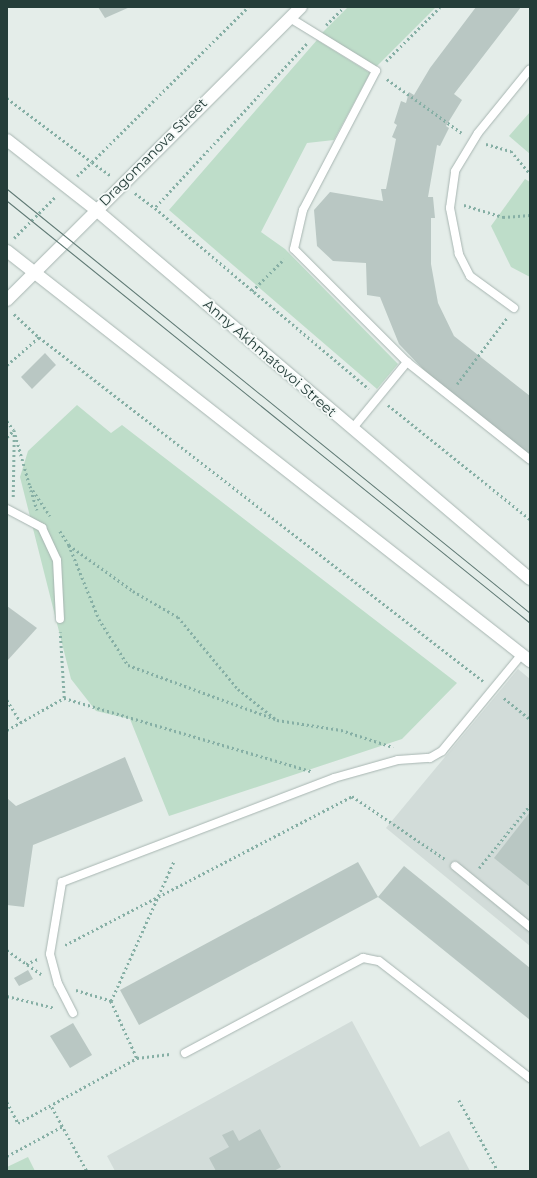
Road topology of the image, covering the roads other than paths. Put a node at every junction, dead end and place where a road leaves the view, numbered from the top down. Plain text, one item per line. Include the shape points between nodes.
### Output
1 (301, 7) edge
2 (290, 18) junction
3 (530, 69) edge
4 (7, 140) edge
5 (95, 209) junction
6 (7, 251) edge
7 (33, 273) junction
8 (7, 300) edge
9 (514, 308) road end
10 (407, 362) junction
11 (352, 429) junction
12 (530, 460) edge
13 (10, 510) edge
14 (530, 579) edge
15 (60, 619) road end
16 (526, 657) edge
17 (455, 866) road end
18 (530, 926) edge
19 (73, 1013) road end
20 (185, 1053) road end
21 (530, 1078) edge

1 - 2 main road, Dragomanova Street
2 - 5 main road, Dragomanova Street
2 - 10 lane via 376,71 303,210 294,250
3 - 9 lane via 474,140 456,171 451,201 459,254 470,276
4 - 5 main road, Anny Akhmatovoi Street
5 - 7 main road, Dragomanova Street
5 - 11 main road, Anny Akhmatovoi Street
6 - 7 main road
7 - 8 main road, Dragomanova Street
7 - 16 main road
10 - 11 lane
10 - 12 lane
11 - 14 main road, Anny Akhmatovoi Street
13 - 15 lane via 42,528 57,560
16 - 19 lane via 493,689 442,751 430,758 398,760 334,778 62,882 50,954 58,984
17 - 18 lane
20 - 21 lane via 363,958 379,962

